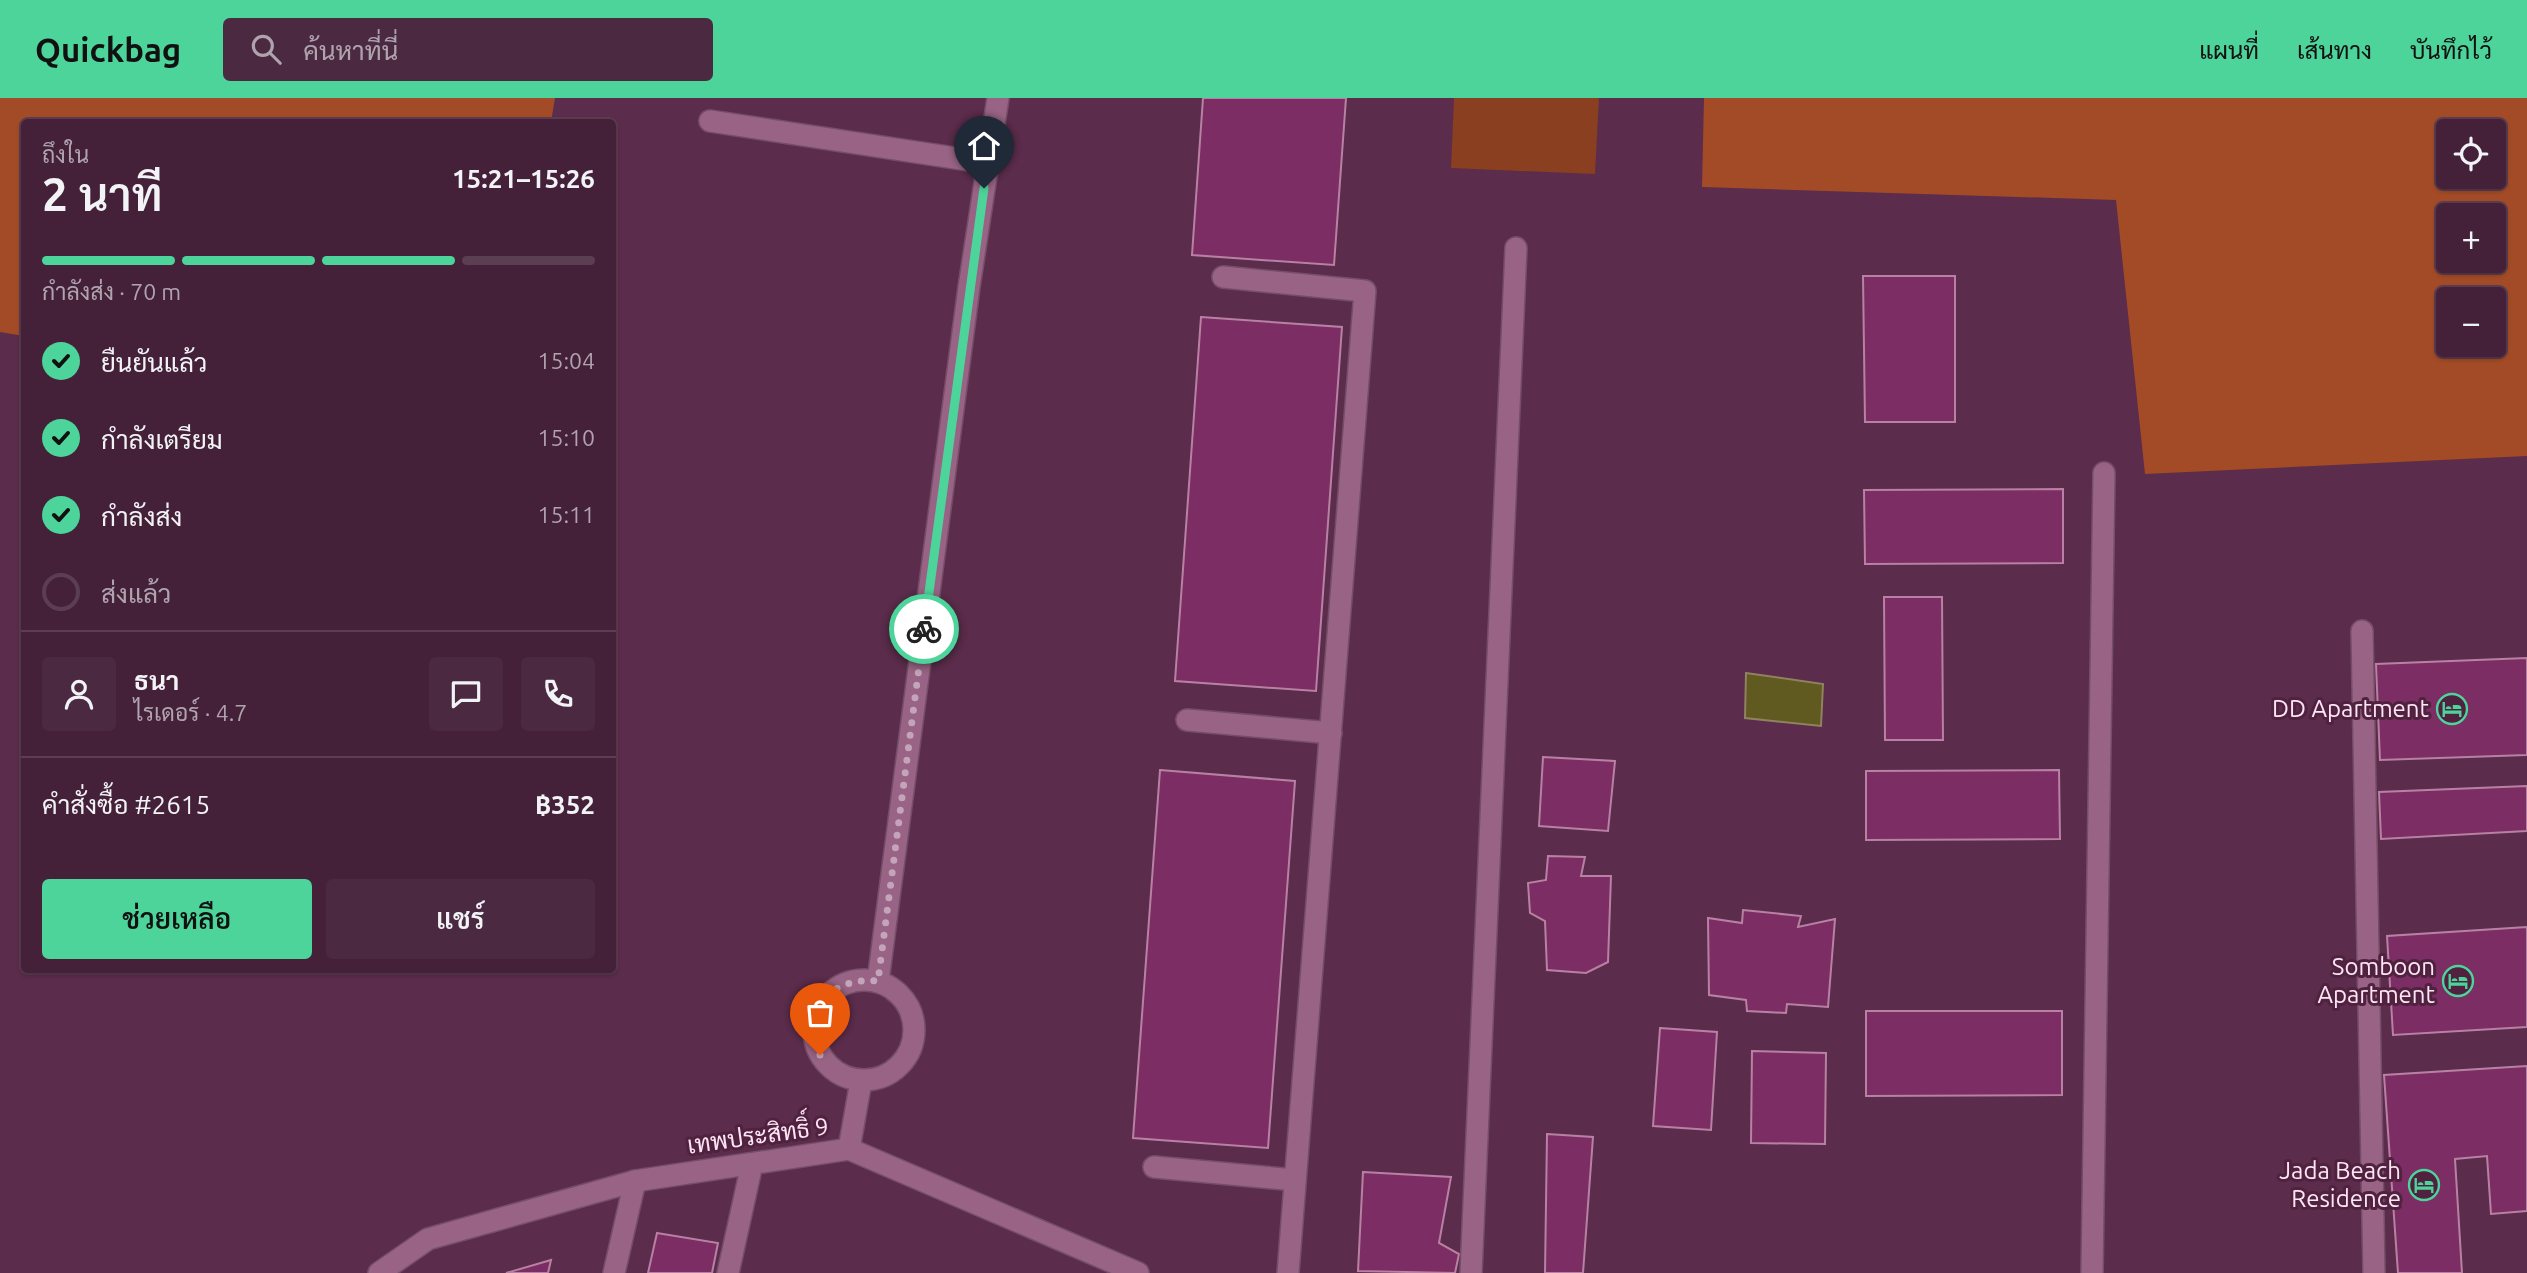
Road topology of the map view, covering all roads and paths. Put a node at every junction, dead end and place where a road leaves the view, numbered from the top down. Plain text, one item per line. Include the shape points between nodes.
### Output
1 (998, 98) edge
2 (710, 121) dead end
3 (988, 163) junction
4 (1516, 248) dead end
5 (1223, 277) dead end
6 (2104, 472) dead end
7 (2362, 631) dead end
8 (1188, 720) dead end
9 (1331, 733) junction
10 (878, 981) junction
11 (861, 1081) junction
12 (849, 1150) junction
13 (752, 1164) junction
14 (1154, 1167) dead end
15 (1295, 1180) junction
16 (635, 1181) junction
17 (379, 1273) edge
18 (614, 1273) edge
19 (728, 1273) edge
20 (1138, 1273) edge
21 (1287, 1273) edge
22 (1471, 1273) edge
23 (2092, 1273) edge
24 (2374, 1273) edge

1 - 3 street
2 - 3 street
3 - 10 street
4 - 22 street
5 - 9 street via 1365,292
6 - 23 street
7 - 24 street
8 - 9 street
9 - 15 street
10 - 11 street via 905,999 916,1030 913,1047 893,1073
10 - 11 street via 852,982 830,993 814,1022 814,1040 826,1062 845,1077
11 - 12 street
12 - 13 street, เทพประสิทธิ์ 9
12 - 20 street, เทพประสิทธิ์ 9
13 - 16 street, เทพประสิทธิ์ 9
13 - 19 street
14 - 15 street
15 - 21 street
16 - 17 street, เทพประสิทธิ์ 9 via 428,1239
16 - 18 street

